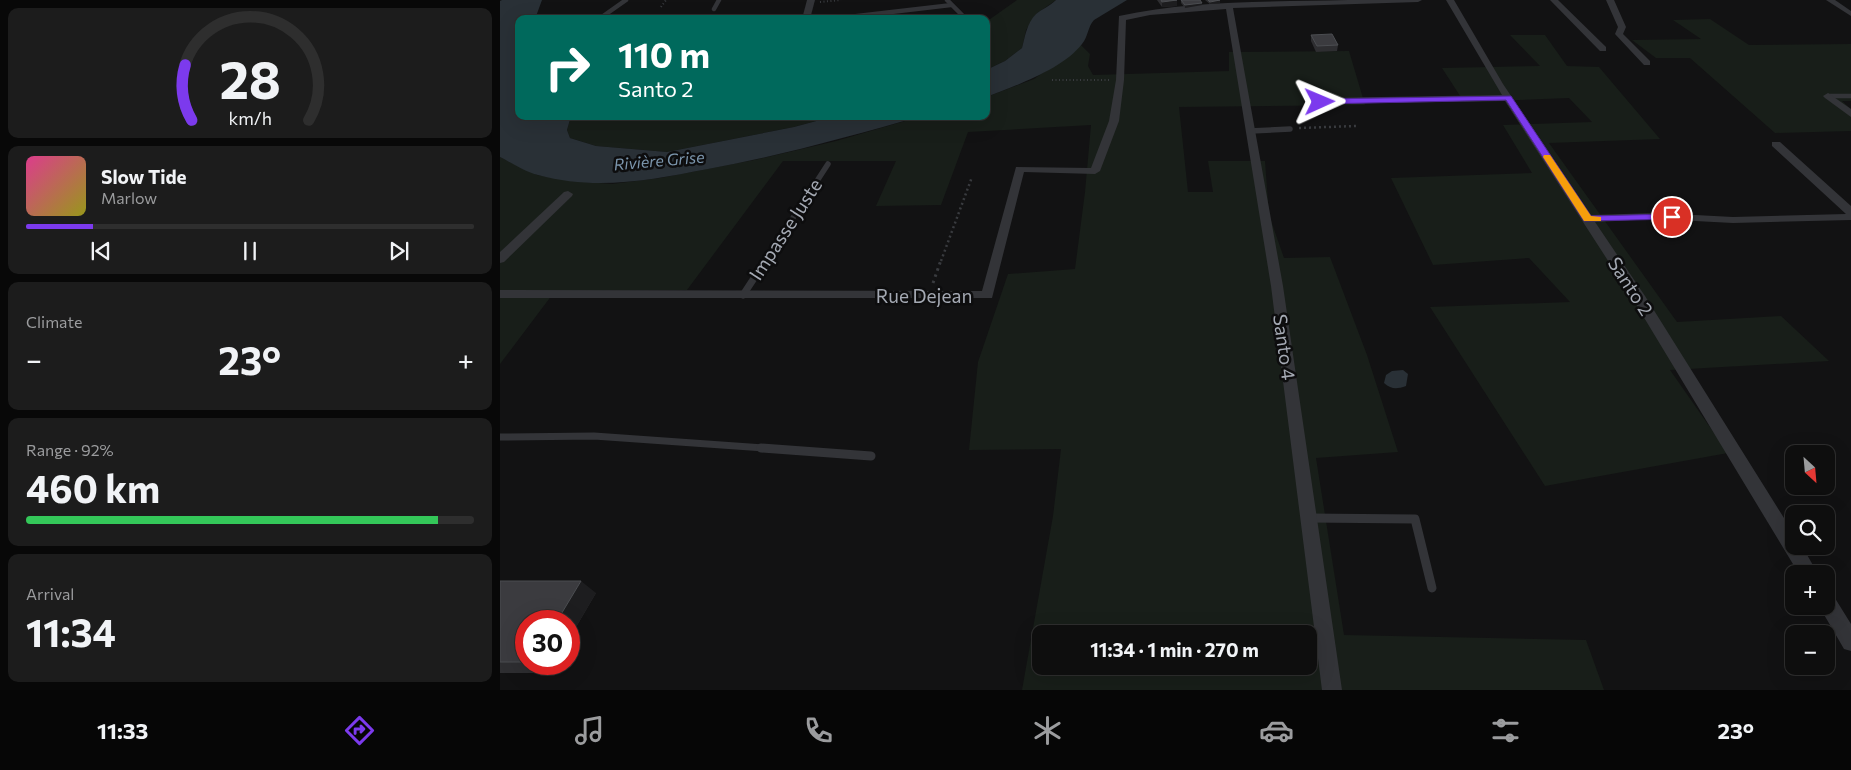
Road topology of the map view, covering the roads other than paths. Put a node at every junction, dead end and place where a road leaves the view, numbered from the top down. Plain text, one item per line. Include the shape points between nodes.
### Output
1 (626, 0) edge
2 (719, 0) edge
3 (1418, 0) edge
4 (1450, 0) edge
5 (1554, 0) edge
6 (1610, 0) edge
7 (1830, 0) edge
8 (810, 2) edge
9 (949, 3) edge
10 (1229, 6) junction
11 (714, 9) dead end
12 (1851, 14) edge
13 (605, 15) edge
14 (807, 15) edge
15 (859, 15) edge
16 (962, 15) edge
17 (1603, 48) dead end
18 (1647, 63) dead end
19 (1828, 96) joint
20 (1851, 96) edge
21 (1508, 98) junction
22 (1320, 102) dead end
23 (1851, 114) edge
24 (1290, 129) road end
25 (1250, 131) junction
26 (1776, 144) dead end
27 (828, 164) dead end
28 (568, 194) dead end
29 (1851, 212) edge
30 (1851, 217) edge
31 (1588, 219) junction
32 (500, 259) edge
33 (500, 294) edge
34 (743, 295) junction
35 (500, 436) edge
36 (871, 456) dead end
37 (1309, 518) junction
38 (1803, 565) edge
39 (1432, 588) dead end
40 (1835, 615) edge
41 (1851, 642) edge
42 (1332, 690) edge

1 - 13 lane
2 - 11 lane
3 - 10 street
4 - 21 street, Santo 2
5 - 17 street
6 - 18 street via 1622,27 1619,34
7 - 12 street
8 - 14 street
9 - 15 street
9 - 16 lane
10 - 25 street, Santo 4
10 - 34 street, Rue Dejean via 1122,18 1120,80 1114,121 1095,170 1020,169 987,295
19 - 20 lane
19 - 23 street
21 - 22 street
21 - 31 street, Santo 2
24 - 25 lane
25 - 37 street, Santo 4 via 1277,286
26 - 29 street
27 - 34 lane, Impasse Juste
28 - 32 street
30 - 31 street
31 - 38 street, Santo 2
33 - 34 street, Rue Dejean
35 - 36 lane via 594,436
37 - 39 lane via 1415,519
37 - 42 street, Santo 4
40 - 41 street

